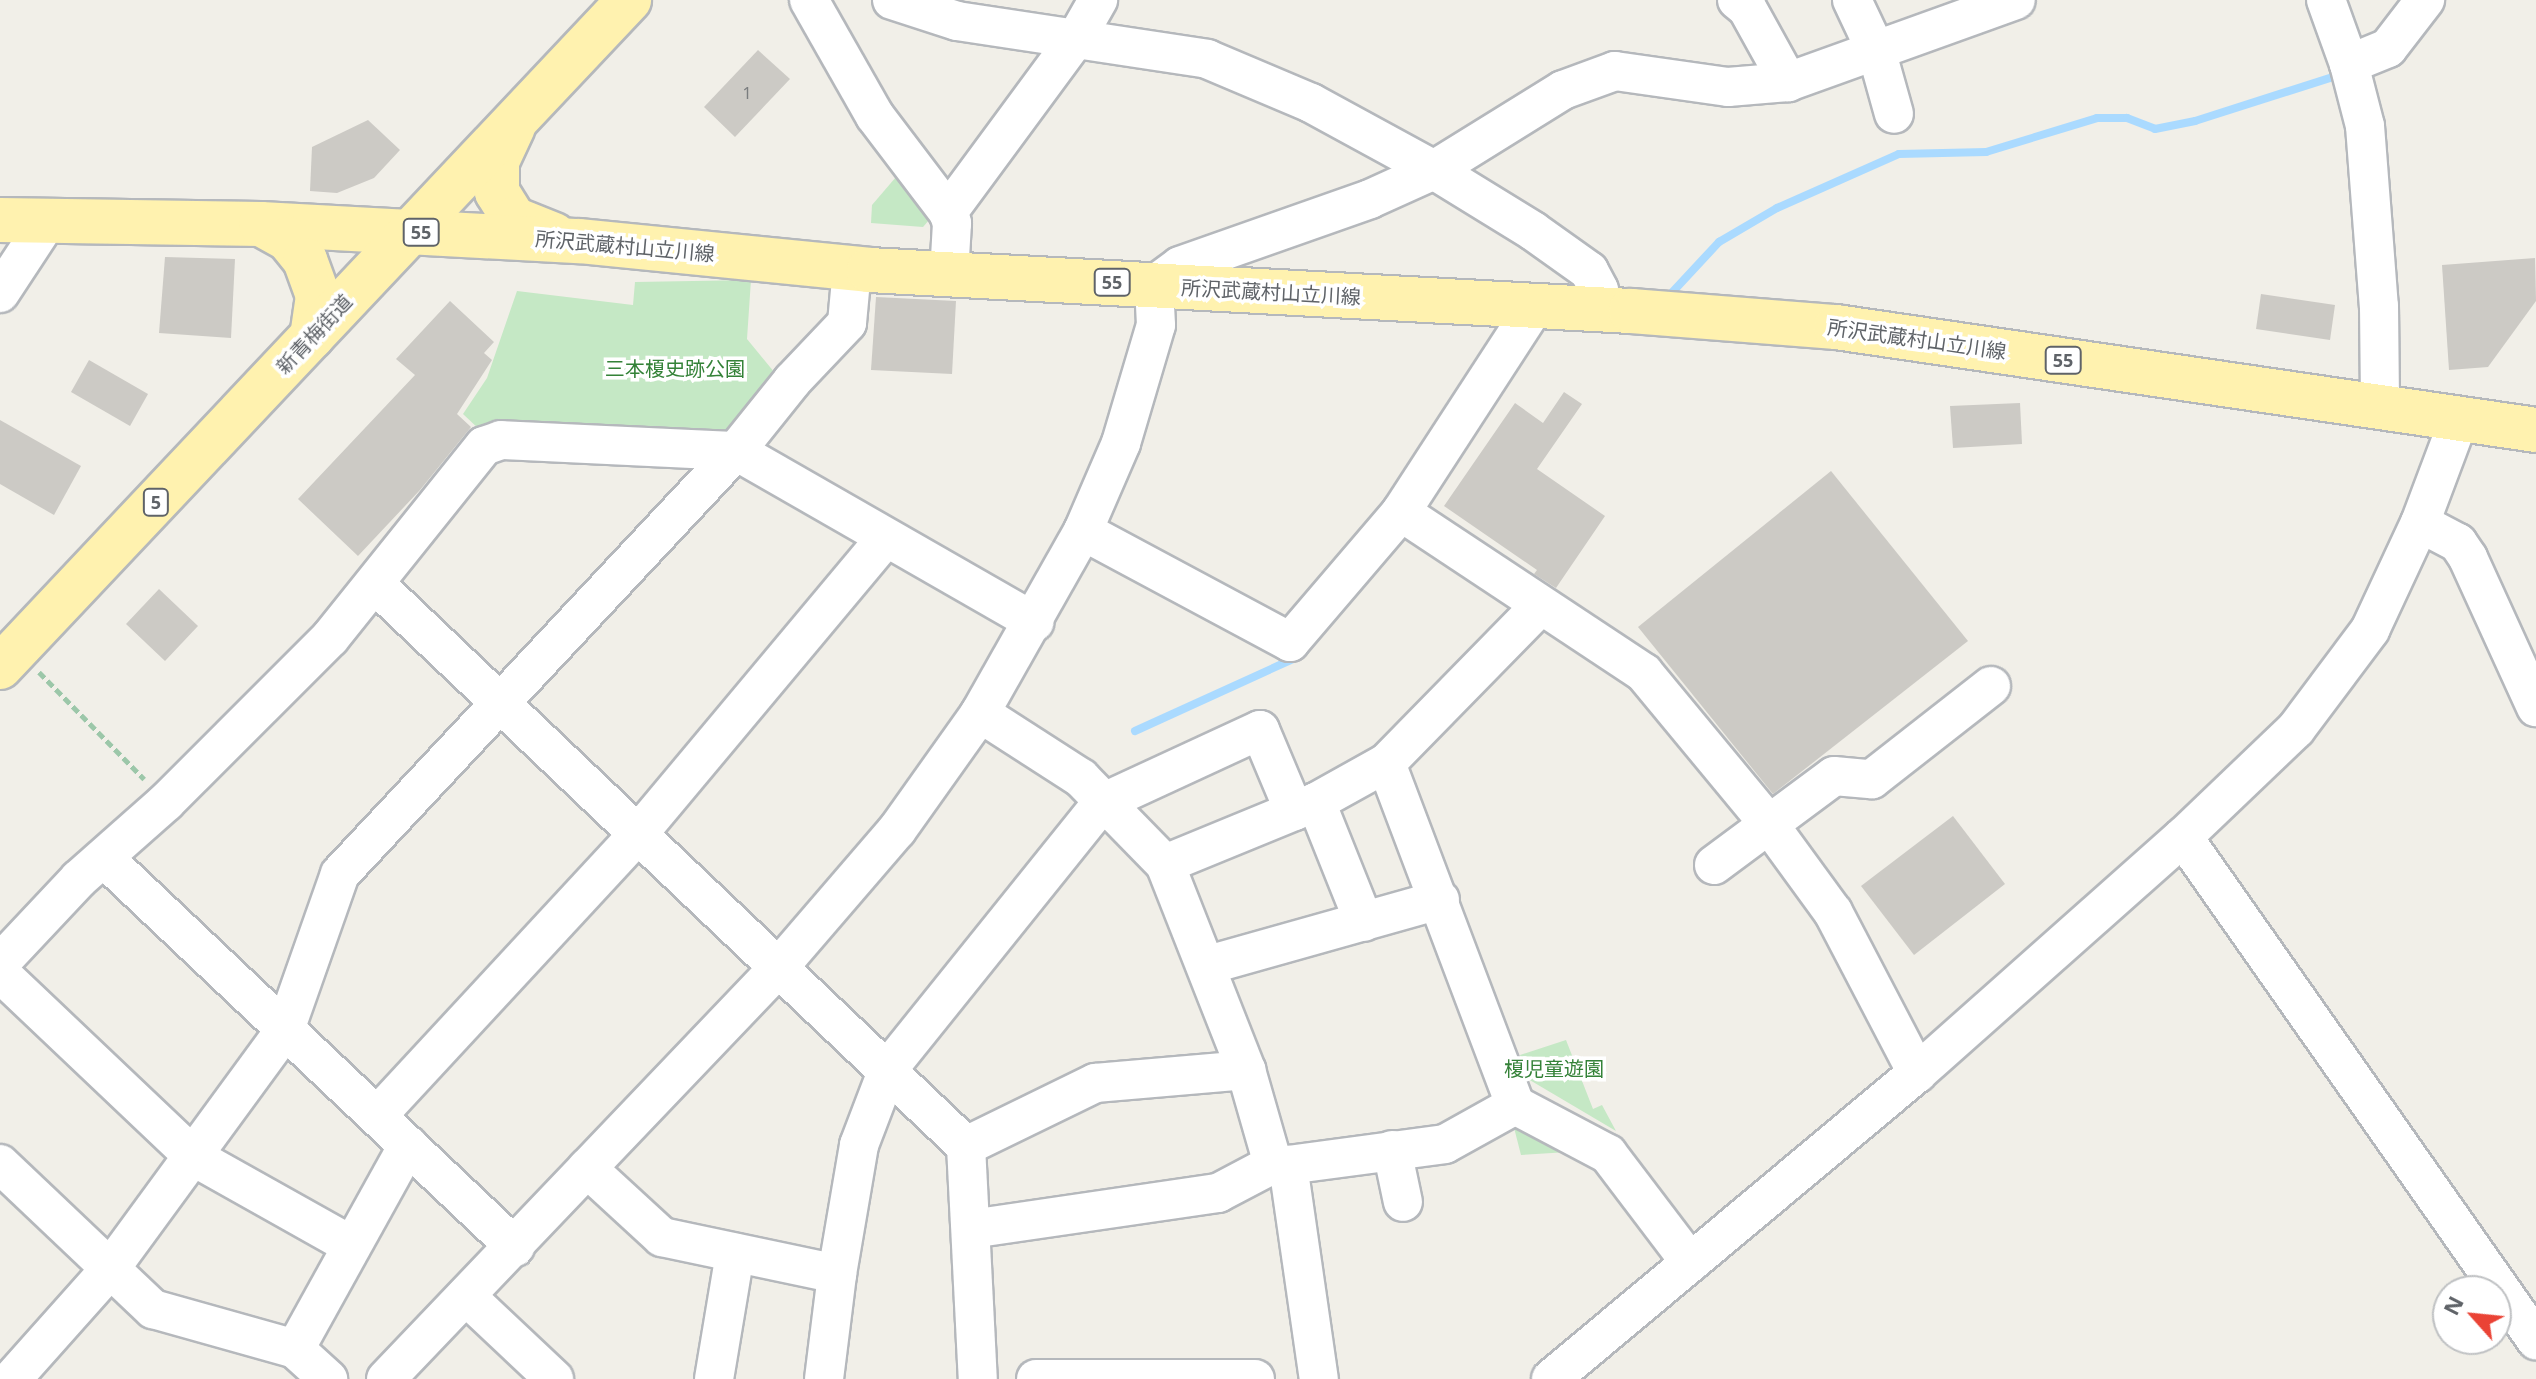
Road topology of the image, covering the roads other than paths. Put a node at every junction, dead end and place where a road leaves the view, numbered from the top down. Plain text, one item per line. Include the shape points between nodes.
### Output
1 (629, 0) edge
2 (809, 0) edge
3 (892, 0) edge
4 (1098, 0) edge
5 (1737, 0) edge
6 (1852, 0) edge
7 (2016, 0) edge
8 (2326, 0) edge
9 (2425, 0) edge
10 (1949, 11) edge
11 (1077, 37) junction
12 (1877, 53) junction
13 (2349, 64) junction
14 (1788, 82) junction
15 (1894, 114) dead end
16 (517, 118) junction
17 (1434, 170) junction
18 (948, 212) junction
19 (0, 220) edge
20 (48, 220) junction
21 (261, 224) junction
22 (410, 232) junction
23 (580, 241) junction
24 (852, 269) junction
25 (949, 275) junction
26 (1154, 285) junction
27 (0, 293) edge
28 (1535, 306) junction
29 (1598, 310) junction
30 (312, 337) junction
31 (2380, 406) junction
32 (2459, 419) junction
33 (2536, 430) edge
34 (736, 451) junction
35 (1401, 512) junction
36 (2420, 523) junction
37 (1083, 531) junction
38 (885, 539) junction
39 (375, 584) junction
40 (1540, 606) junction
41 (1034, 622) junction
42 (9, 658) edge
43 (1991, 686) dead end
44 (502, 703) junction
45 (2536, 707) edge
46 (980, 713) junction
47 (1386, 763) junction
48 (1102, 803) junction
49 (1305, 806) junction
50 (1768, 823) junction
51 (638, 834) junction
52 (2183, 837) junction
53 (104, 858) junction
54 (1165, 864) junction
55 (1714, 865) dead end
56 (1440, 900) junction
57 (1364, 922) junction
58 (0, 963) edge
59 (1208, 965) junction
60 (779, 967) junction
61 (0, 973) edge
62 (285, 1030) junction
63 (888, 1069) junction
64 (1246, 1070) junction
65 (1917, 1073) junction
66 (1515, 1105) junction
67 (377, 1116) junction
68 (408, 1145) junction
69 (966, 1146) junction
70 (1392, 1150) junction
71 (194, 1157) junction
72 (0, 1164) edge
73 (1281, 1165) junction
74 (587, 1168) junction
75 (1403, 1202) dead end
76 (971, 1229) junction
77 (351, 1245) junction
78 (515, 1247) junction
79 (735, 1253) junction
80 (1690, 1262) junction
81 (110, 1269) junction
82 (837, 1274) junction
83 (466, 1296) junction
84 (2536, 1340) edge
85 (295, 1349) junction
86 (0, 1367) edge
87 (1156, 1378) edge
88 (12, 1379) edge
89 (328, 1379) edge
90 (386, 1379) edge
91 (554, 1379) edge
92 (714, 1379) edge
93 (824, 1379) edge
94 (978, 1379) edge
95 (1036, 1379) edge
96 (1255, 1379) edge
97 (1319, 1379) edge
98 (1551, 1379) edge

1 - 16 main road, 新青梅街道 / 5
2 - 18 street via 875,116
3 - 11 street via 957,21
4 - 11 street
5 - 14 street via 1747,8
6 - 12 street
7 - 10 street
8 - 13 street
9 - 13 street via 2388,48
10 - 12 street
11 - 17 street via 1207,59 1311,103
11 - 18 street
12 - 14 street
12 - 15 street
13 - 31 street via 2365,126 2379,306
14 - 17 street via 1728,87 1615,71 1563,90
16 - 22 main road, 新青梅街道 / 5
16 - 23 main road via 497,162 497,192 504,207 514,219
17 - 26 street via 1370,199 1180,266
17 - 29 street via 1589,271 1599,290
18 - 25 street
19 - 20 main road, 所沢武蔵村山立川線 / 55
20 - 21 main road, 所沢武蔵村山立川線 / 55
20 - 27 street
21 - 22 main road, 所沢武蔵村山立川線 / 55
21 - 30 main road via 288,239 305,260 318,296
22 - 23 main road, 所沢武蔵村山立川線 / 55
22 - 30 main road, 新青梅街道 / 5
23 - 24 main road, 所沢武蔵村山立川線 / 55
24 - 25 main road, 所沢武蔵村山立川線 / 55
24 - 34 street via 847,323
25 - 26 main road, 所沢武蔵村山立川線 / 55
26 - 28 main road, 所沢武蔵村山立川線 / 55
26 - 37 street via 1156,325 1147,363 1121,443
28 - 29 main road, 所沢武蔵村山立川線 / 55
28 - 35 street
29 - 31 main road, 所沢武蔵村山立川線 / 55 via 1836,327
30 - 42 main road, 新青梅街道 / 5
31 - 32 main road, 所沢武蔵村山立川線 / 55
32 - 33 main road, 所沢武蔵村山立川線 / 55
32 - 36 street
34 - 38 street
34 - 39 street via 501,440 484,446
34 - 44 street
35 - 37 street via 1290,642
35 - 40 street
36 - 45 street via 2458,543 2468,558
36 - 52 street via 2370,630 2343,670 2296,729
37 - 41 street
38 - 41 street
38 - 51 street
39 - 44 street
39 - 53 street via 330,638
40 - 47 street
40 - 50 street via 1644,673
41 - 46 street
43 - 50 street via 1872,779 1834,776
44 - 51 street
44 - 62 street via 340,874
46 - 48 street via 1081,778
46 - 60 street via 897,830
47 - 49 street
47 - 56 street
48 - 49 street via 1260,730
48 - 54 street
48 - 63 street
49 - 54 street
49 - 57 street
50 - 55 street
50 - 65 street via 1833,912
51 - 60 street
51 - 67 street
52 - 65 street
52 - 84 street
53 - 58 street
53 - 62 street
54 - 59 street
56 - 57 street
56 - 66 street
57 - 59 street
59 - 64 street
60 - 63 street
60 - 74 street
61 - 71 street
62 - 67 street
62 - 71 street
63 - 69 street
63 - 82 street via 859,1145
64 - 69 street via 1095,1083
64 - 73 street
65 - 80 street
66 - 70 street via 1445,1144
66 - 80 street via 1608,1154
67 - 68 street
68 - 77 street
68 - 78 street
69 - 76 street
70 - 73 street
70 - 75 street
71 - 77 street
71 - 81 street
72 - 81 street
73 - 76 street via 1218,1193
73 - 97 street
74 - 78 street
74 - 79 street via 662,1237
76 - 94 street
77 - 85 street
78 - 83 street
79 - 82 street
79 - 92 street
80 - 98 street
81 - 85 street via 153,1309
81 - 88 street
82 - 93 street
83 - 90 street
83 - 91 street
85 - 89 street
86 - 88 street
87 - 95 street
87 - 96 street

